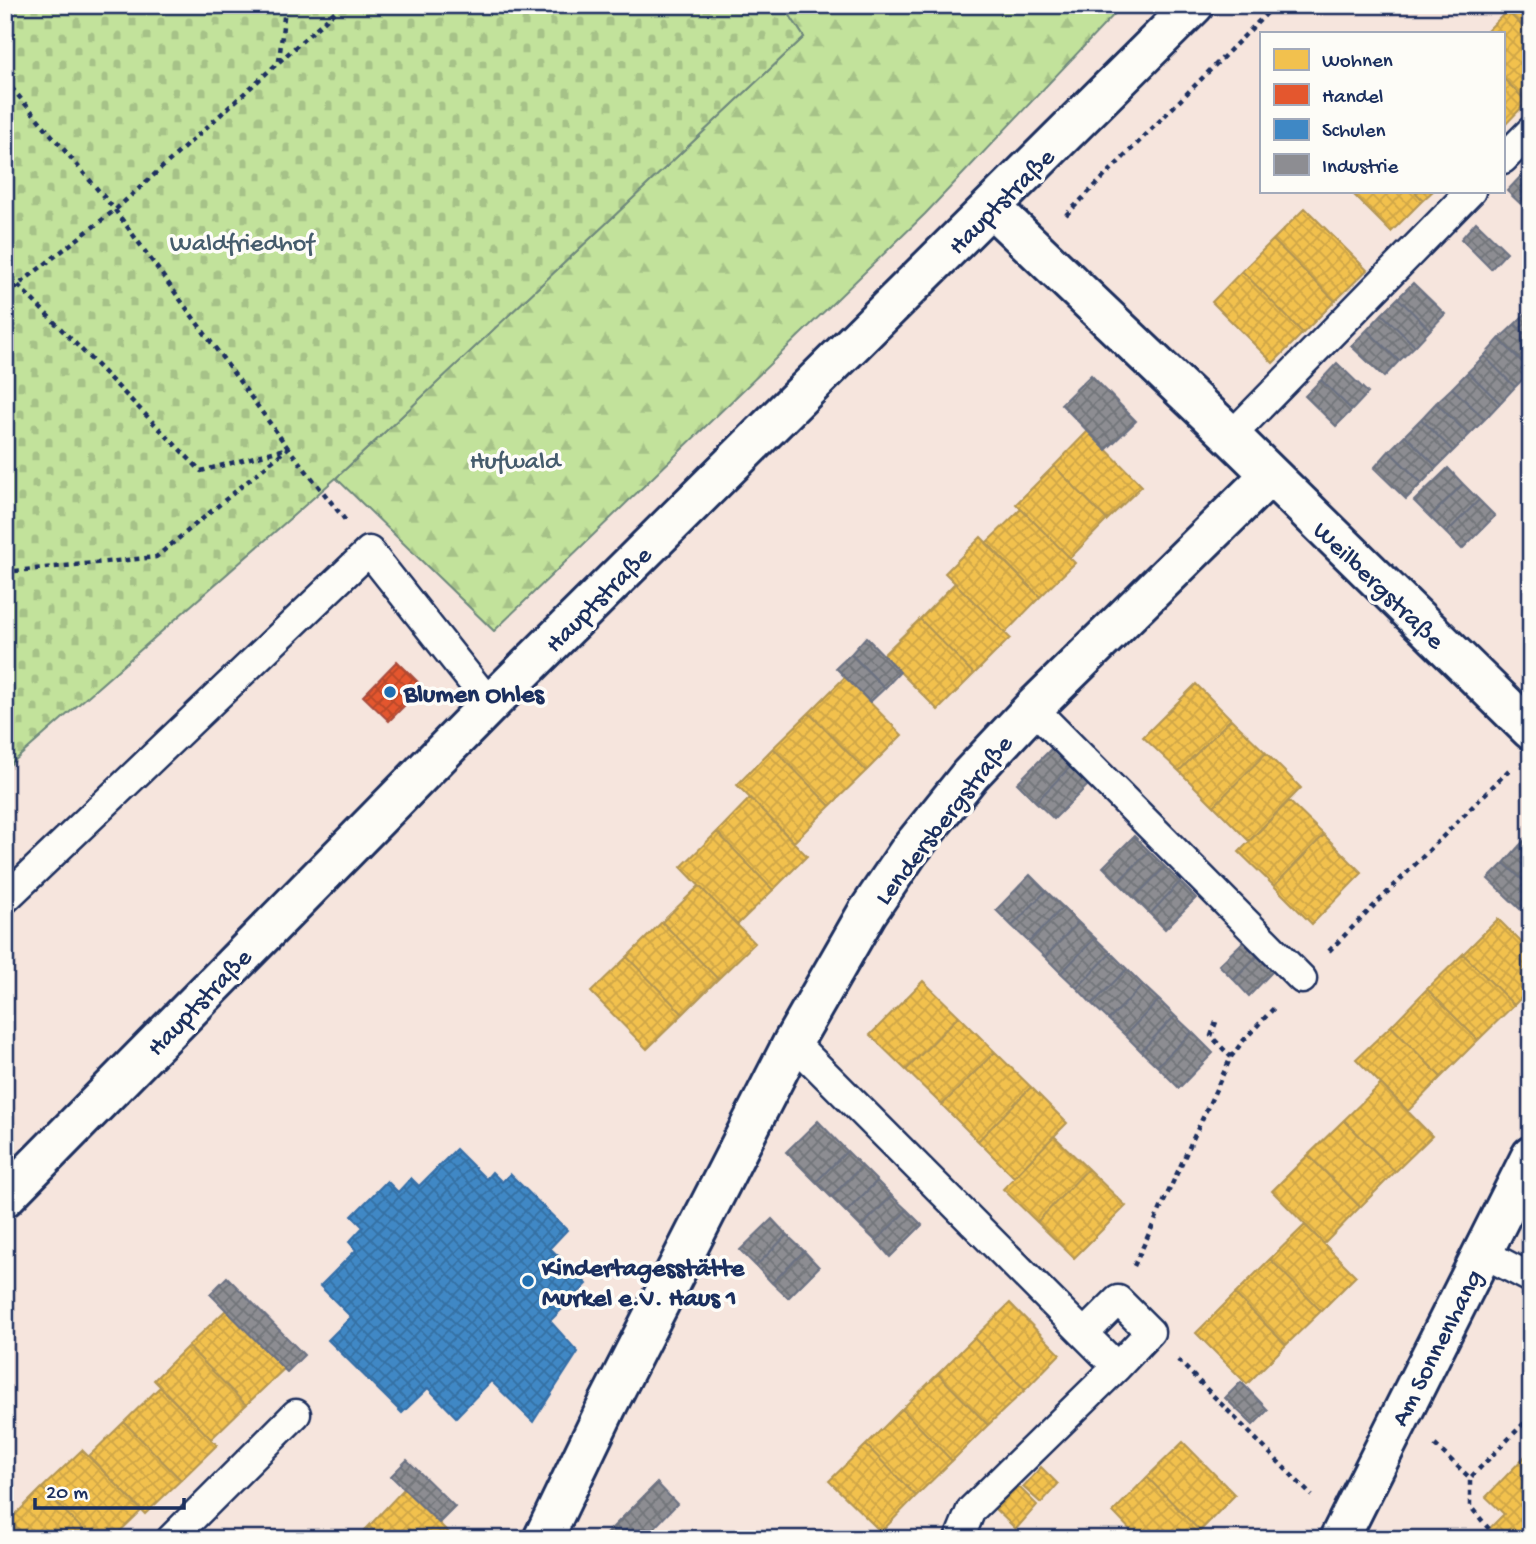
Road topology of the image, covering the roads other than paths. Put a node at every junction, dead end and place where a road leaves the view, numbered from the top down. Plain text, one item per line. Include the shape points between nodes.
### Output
1 (1194, 5) edge
2 (1531, 131) edge
3 (1504, 158) edge
4 (1470, 192) edge
5 (992, 208) junction
6 (1231, 436) junction
7 (1270, 475) junction
8 (490, 704) junction
9 (1033, 708) junction
10 (1531, 730) edge
11 (5, 899) edge
12 (1302, 979) road end
13 (793, 1042) junction
14 (1531, 1156) edge
15 (5, 1197) edge
16 (1482, 1253) junction
17 (1531, 1278) edge
18 (1084, 1335) junction
19 (1117, 1367) junction
20 (296, 1414) dead end
21 (1342, 1534) edge
22 (172, 1539) edge
23 (543, 1539) edge
24 (958, 1539) edge

1 - 5 street, Hauptstraße
2 - 3 lane
4 - 6 lane
5 - 6 street, Weilbergstraße
5 - 8 street, Hauptstraße
6 - 7 street, Weilbergstraße
7 - 9 street, Lendersbergstraße
7 - 10 street, Weilbergstraße
8 - 11 lane via 369,551
8 - 15 street, Hauptstraße
9 - 12 lane, Lendersbergstraße
9 - 13 street, Lendersbergstraße via 970,775 909,851 867,913
13 - 18 lane
13 - 23 street, Lendersbergstraße
14 - 16 street, Am Sonnenhang
16 - 17 lane
16 - 21 street, Am Sonnenhang
18 - 19 lane
18 - 19 lane via 1118,1300 1150,1332
19 - 24 lane via 971,1510
20 - 22 lane

